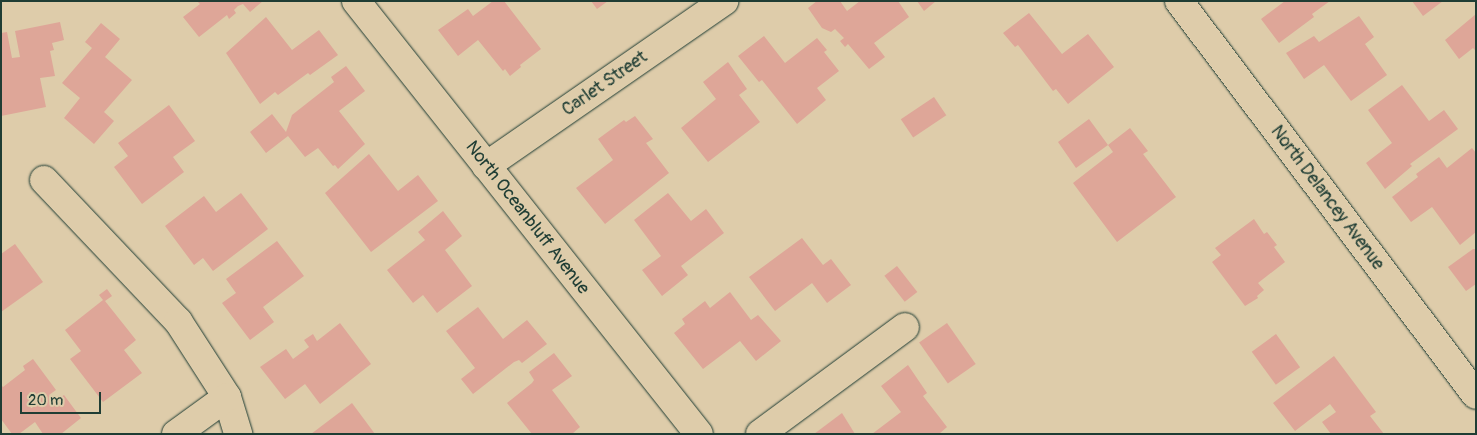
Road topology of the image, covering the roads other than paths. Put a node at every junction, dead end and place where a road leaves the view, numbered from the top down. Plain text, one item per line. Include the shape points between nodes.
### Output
1 (356, 1) edge
2 (724, 1) edge
3 (1179, 1) edge
4 (486, 166) junction
5 (44, 180) dead end
6 (904, 327) dead end
7 (1476, 395) edge
8 (227, 397) junction
9 (176, 434) edge
10 (238, 434) edge
11 (699, 434) edge
12 (760, 434) edge

1 - 4 street, North Oceanbluff Avenue
2 - 4 street, Carlet Street
3 - 7 street, North Delancey Avenue
4 - 11 street, North Oceanbluff Avenue
5 - 8 street via 178,321
6 - 12 street
8 - 9 street
8 - 10 street

